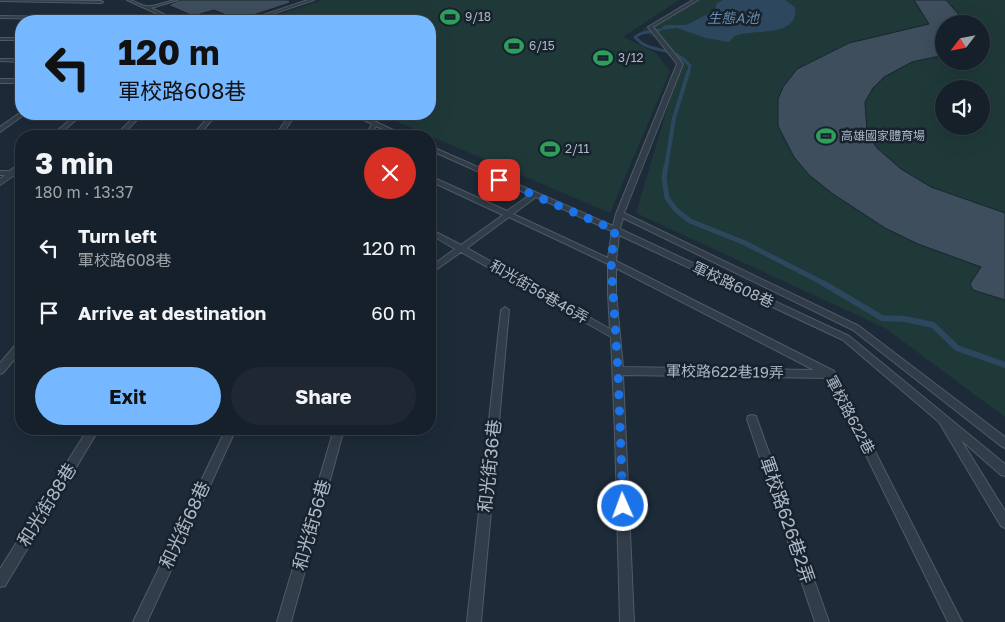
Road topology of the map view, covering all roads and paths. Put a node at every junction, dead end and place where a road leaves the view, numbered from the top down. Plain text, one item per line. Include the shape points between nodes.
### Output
1 (0, 0) edge
2 (129, 0) edge
3 (176, 0) edge
4 (312, 0) edge
5 (696, 0) edge
6 (101, 2) dead end
7 (148, 8) junction
8 (163, 15) edge
9 (266, 15) edge
10 (0, 17) edge
11 (15, 17) edge
12 (0, 39) edge
13 (15, 39) edge
14 (0, 60) edge
15 (15, 61) edge
16 (0, 81) edge
17 (7, 81) junction
18 (15, 81) edge
19 (0, 86) edge
20 (15, 119) edge
21 (73, 120) edge
22 (134, 120) edge
23 (209, 120) edge
24 (368, 120) edge
25 (375, 123) junction
26 (0, 130) edge
27 (61, 130) edge
28 (124, 130) edge
29 (200, 130) edge
30 (371, 130) edge
31 (390, 130) edge
32 (436, 151) edge
33 (15, 170) edge
34 (0, 173) edge
35 (11, 174) junction
36 (15, 174) edge
37 (436, 181) edge
38 (0, 183) edge
39 (534, 196) junction
40 (508, 214) junction
41 (620, 214) junction
42 (615, 230) junction
43 (436, 234) edge
44 (462, 247) junction
45 (611, 262) junction
46 (436, 266) edge
47 (505, 310) dead end
48 (616, 336) junction
49 (15, 352) edge
50 (0, 370) edge
51 (618, 371) junction
52 (831, 374) junction
53 (940, 416) junction
54 (752, 419) dead end
55 (90, 435) edge
56 (228, 435) edge
57 (337, 435) edge
58 (1005, 443) edge
59 (1005, 471) edge
60 (1005, 522) edge
61 (0, 582) edge
62 (140, 622) edge
63 (284, 622) edge
64 (474, 622) edge
65 (627, 622) edge
66 (822, 622) edge
67 (955, 622) edge

1 - 6 lane
2 - 7 lane
3 - 7 lane
4 - 9 lane
5 - 41 lane via 650,27 680,64
7 - 8 lane
10 - 11 lane
12 - 13 lane
14 - 15 lane
16 - 17 lane
17 - 18 lane
17 - 19 lane
20 - 26 lane
21 - 27 lane
22 - 28 lane
23 - 29 lane
24 - 25 lane
25 - 30 lane
25 - 31 lane
32 - 39 lane, 軍校路608巷
33 - 35 lane
34 - 35 lane
35 - 36 lane
35 - 38 lane
37 - 40 lane, 軍校路622巷
39 - 40 lane
39 - 42 lane, 軍校路608巷
40 - 44 lane
40 - 45 lane, 軍校路622巷
41 - 42 lane
41 - 58 lane via 856,328
42 - 45 lane
42 - 53 lane, 軍校路608巷 via 846,338
43 - 44 lane, 和光街56巷46弄
44 - 46 lane
44 - 48 lane, 和光街56巷46弄
45 - 48 lane
45 - 52 lane, 軍校路622巷
47 - 64 lane, 和光街36巷
48 - 51 lane
49 - 50 lane
51 - 52 lane, 軍校路622巷19弄
51 - 65 lane
52 - 67 lane, 軍校路622巷
53 - 59 lane, 軍校路608巷
53 - 60 lane
54 - 66 lane, 軍校路626巷2弄
55 - 61 lane, 和光街88巷
56 - 62 lane, 和光街68巷
57 - 63 lane, 和光街56巷

